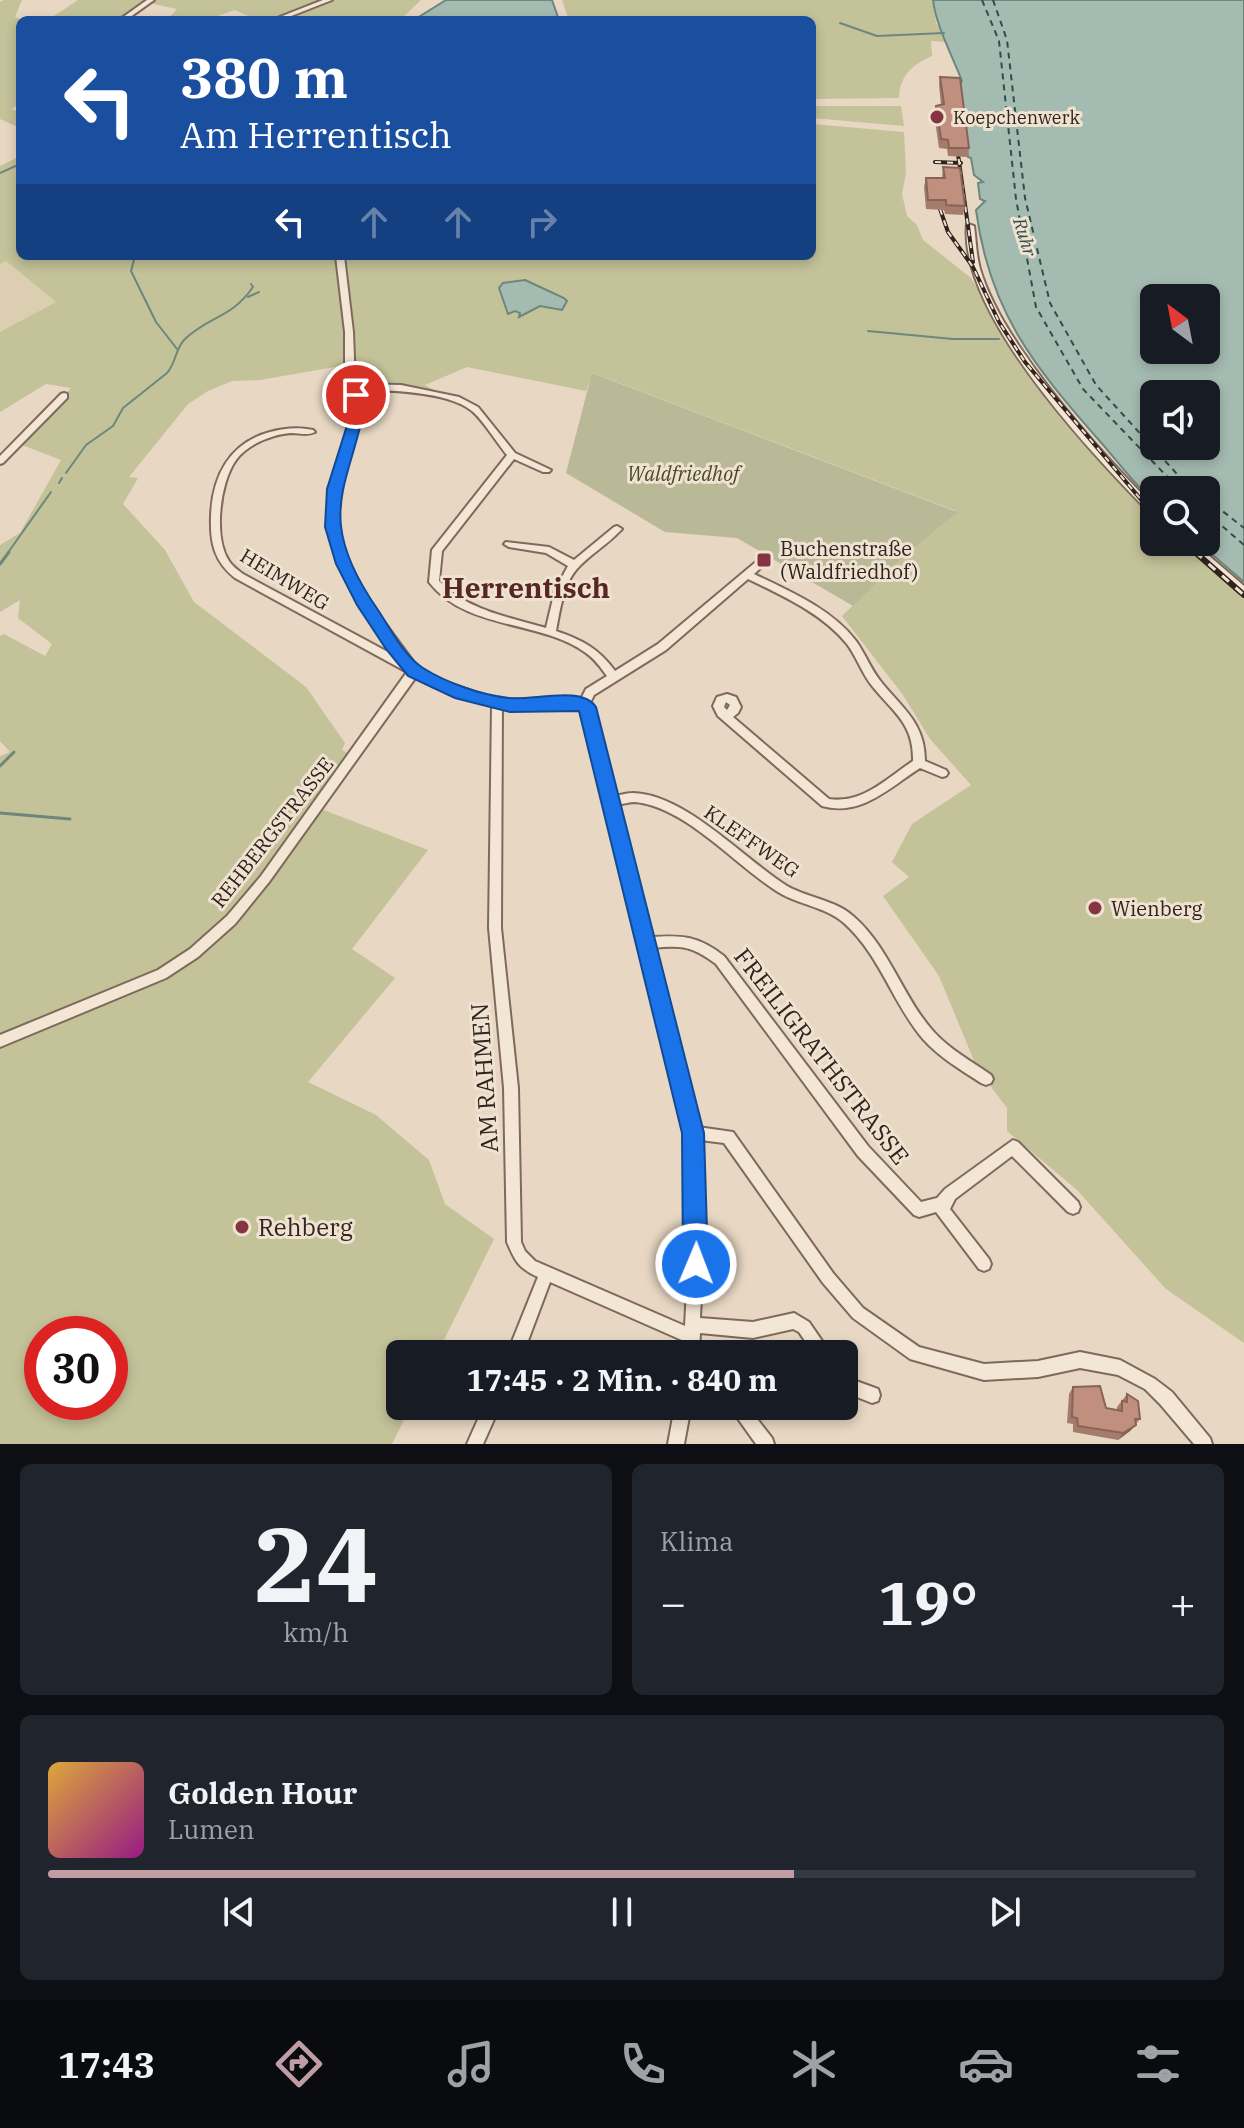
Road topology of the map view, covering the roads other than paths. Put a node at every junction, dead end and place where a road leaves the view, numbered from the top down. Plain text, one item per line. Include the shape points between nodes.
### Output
1 (151, 0) edge
2 (329, 0) edge
3 (128, 16) edge
4 (286, 16) edge
5 (970, 226) dead end
6 (340, 260) edge
7 (351, 383) junction
8 (64, 396) dead end
9 (310, 432) dead end
10 (512, 455) junction
11 (0, 461) edge
12 (546, 470) dead end
13 (1140, 496) edge
14 (598, 533) dead end
15 (509, 544) dead end
16 (1203, 556) edge
17 (761, 563) dead end
18 (574, 565) junction
19 (748, 575) junction
20 (1244, 591) edge
21 (550, 633) junction
22 (414, 671) junction
23 (614, 677) junction
24 (584, 703) junction
25 (497, 704) junction
26 (722, 713) dead end
27 (919, 763) junction
28 (942, 773) dead end
29 (612, 801) junction
30 (647, 943) junction
31 (0, 1041) edge
32 (986, 1079) dead end
33 (693, 1133) junction
34 (950, 1194) junction
35 (1073, 1207) dead end
36 (984, 1264) dead end
37 (546, 1274) junction
38 (520, 1340) edge
39 (683, 1340) edge
40 (693, 1340) edge
41 (713, 1340) edge
42 (813, 1340) edge
43 (858, 1390) edge
44 (872, 1395) dead end
45 (486, 1420) edge
46 (680, 1420) edge
47 (748, 1420) edge
48 (475, 1444) edge
49 (676, 1444) edge
50 (766, 1444) edge
51 (1204, 1444) edge

1 - 3 street
2 - 4 street
5 - 13 street via 976,269 1014,344
6 - 7 street
7 - 10 street via 456,399 475,409
7 - 22 street via 357,419 335,489 333,527 344,564 366,605
8 - 11 street
9 - 22 street, HEIMWEG via 271,435 232,458 216,512 220,556 239,576
10 - 12 street
10 - 21 street via 437,550 434,582 454,601
14 - 18 street via 613,533
15 - 18 street via 529,543
16 - 20 street
17 - 19 street
18 - 21 street via 561,588
19 - 23 street via 662,647
19 - 27 street via 810,608 848,639 873,681 914,727 921,745
21 - 23 street via 589,650
22 - 25 street, HEIMWEG
22 - 31 street, REHBERGSTRASSE via 231,920 162,974
23 - 24 street via 590,692
24 - 25 street, HEIMWEG
24 - 29 street
25 - 37 street, AM RAHMEN via 495,928 511,1088 514,1242 520,1256
26 - 27 street via 826,803 843,807 879,792
27 - 28 street
29 - 30 street
29 - 32 street, KLEFFWEG via 626,795 642,798 684,816 773,883 847,918 928,1034
30 - 33 street
30 - 34 street, FREILIGRATHSTRASSE via 699,943 720,960 863,1151 919,1210
33 - 40 street
33 - 51 street via 728,1137 858,1313 915,1354 984,1372 1080,1360 1120,1368 1166,1398
34 - 35 street, FREILIGRATHSTRASSE via 1013,1147
34 - 36 street via 942,1210
37 - 38 street
37 - 39 street, AM RAHMEN
41 - 42 street, AM RAHMEN via 794,1321
43 - 44 street
45 - 48 street
46 - 49 street
47 - 50 street

